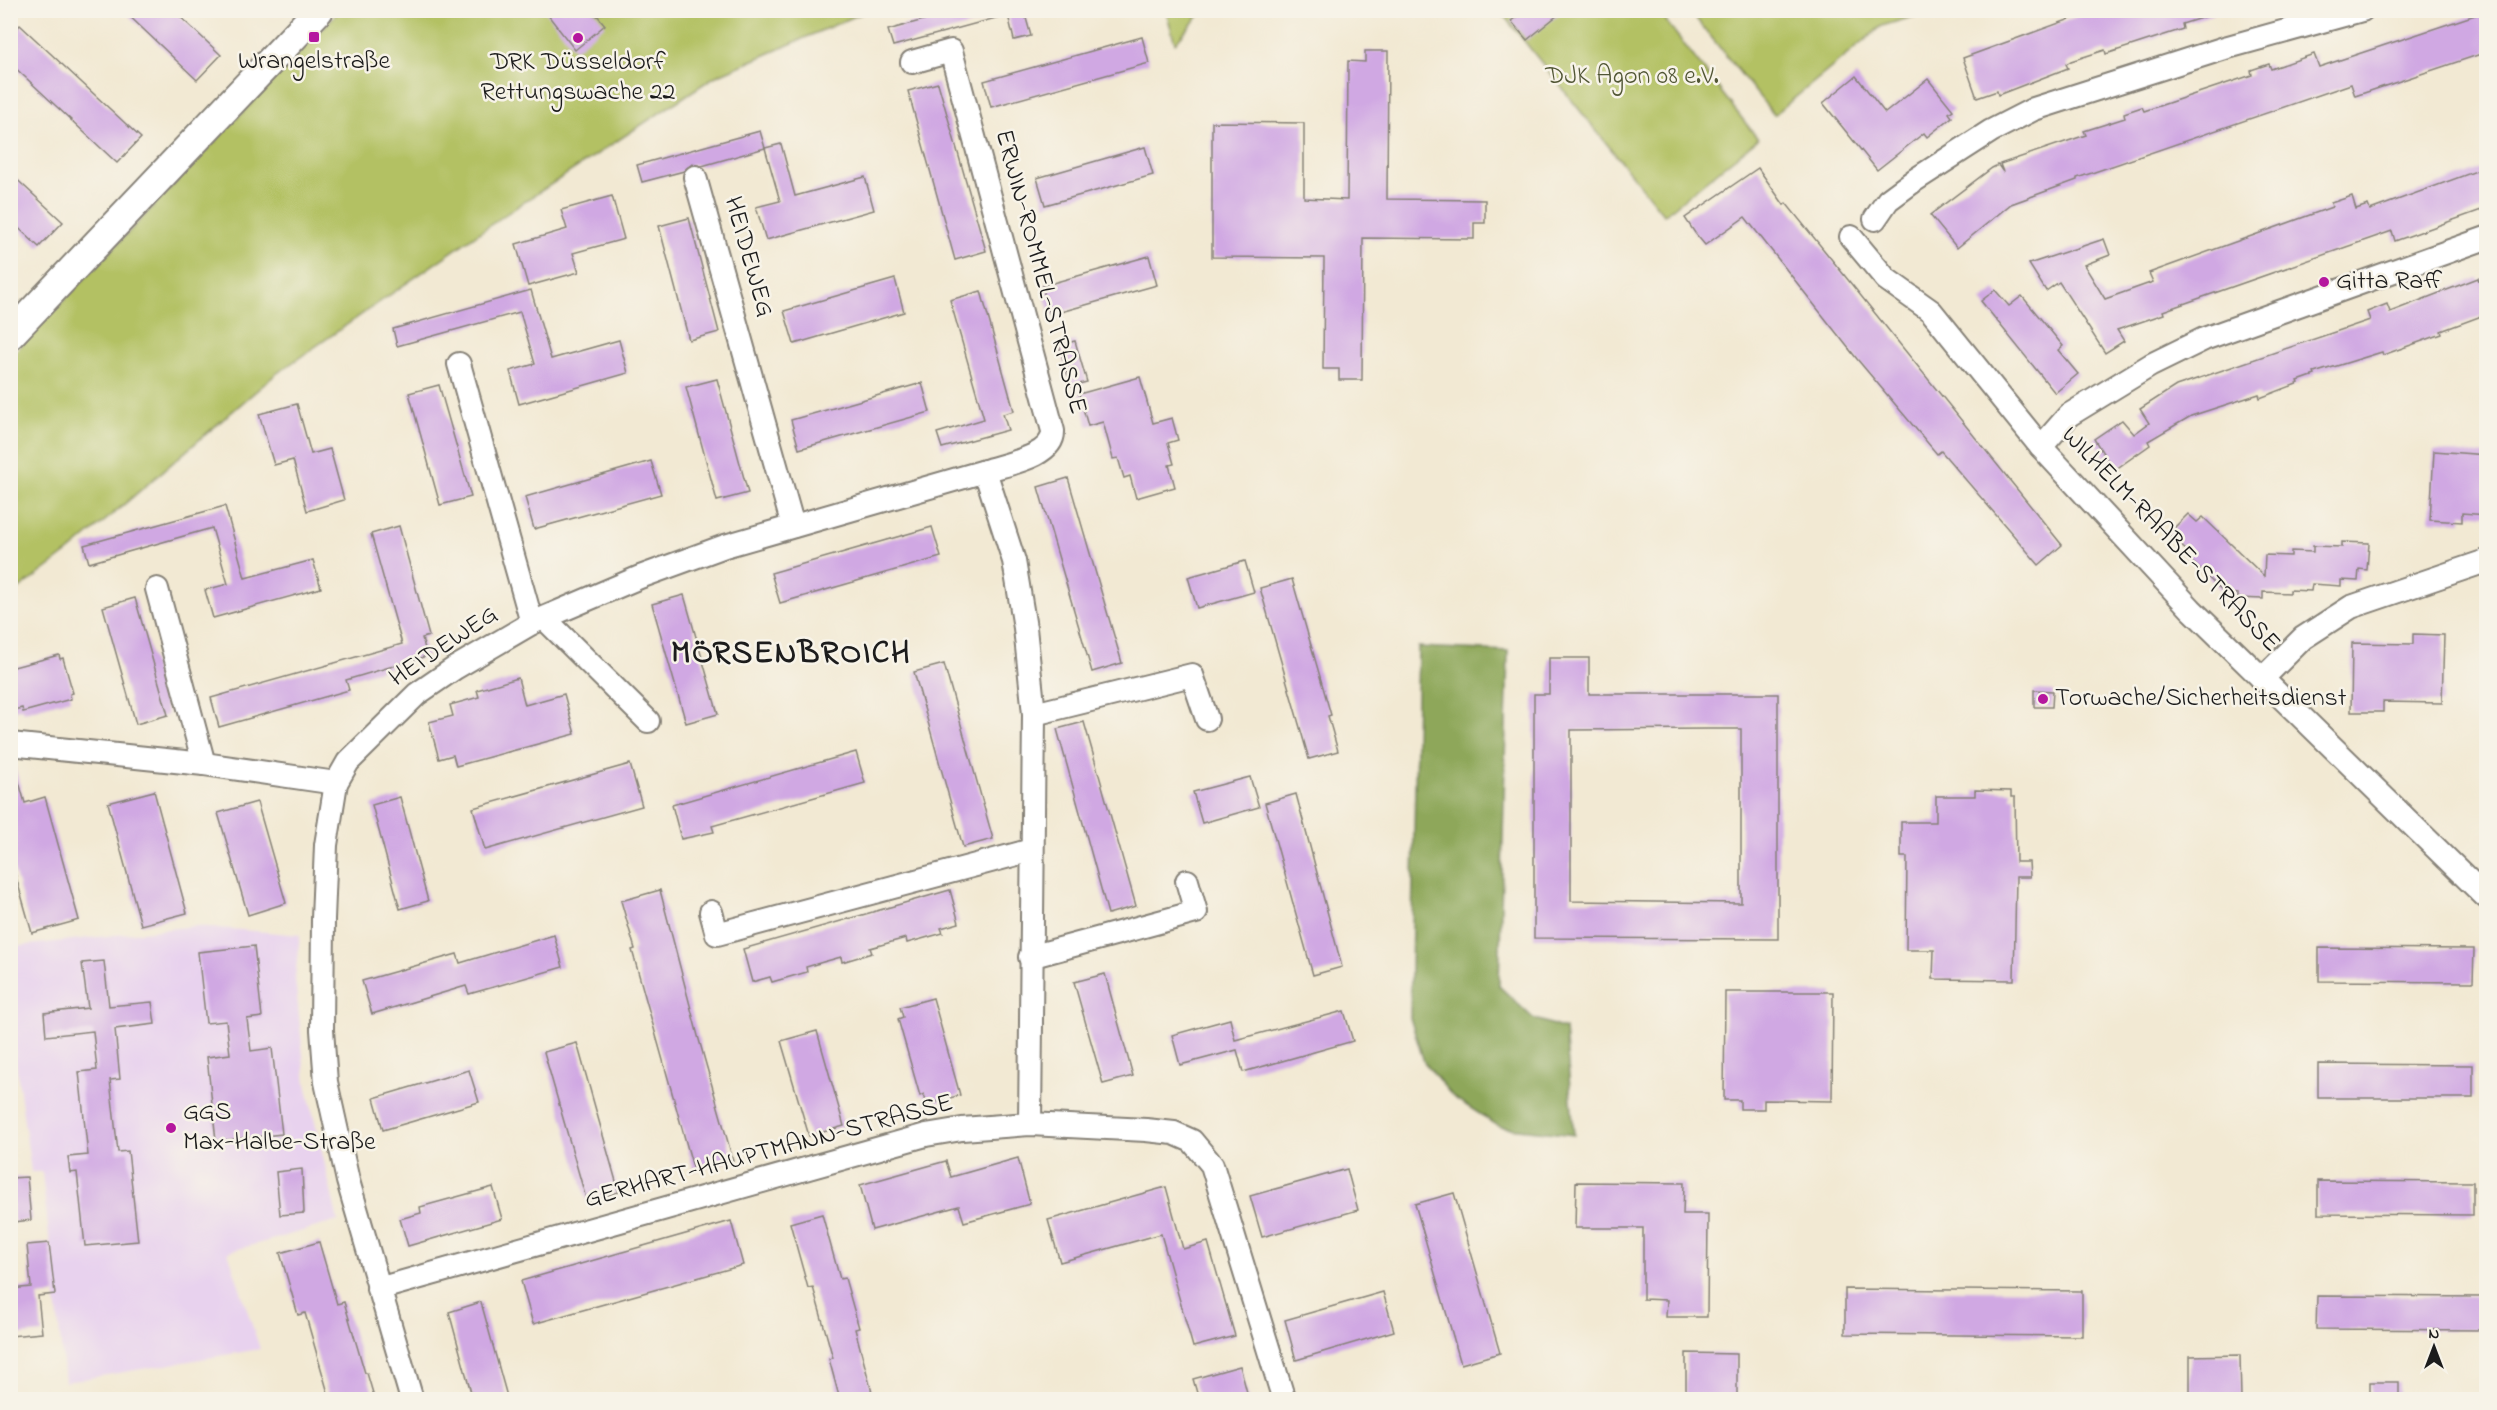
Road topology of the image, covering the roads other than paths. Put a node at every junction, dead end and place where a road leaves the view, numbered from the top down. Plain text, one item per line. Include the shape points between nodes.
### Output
1 (319, 10) edge
2 (2362, 10) edge
3 (912, 62) dead end
4 (696, 177) dead end
5 (1875, 219) dead end
6 (1851, 237) dead end
7 (2487, 238) edge
8 (10, 334) edge
9 (459, 364) dead end
10 (2041, 447) junction
11 (985, 471) junction
12 (793, 526) junction
13 (2487, 561) edge
14 (157, 589) dead end
15 (538, 621) junction
16 (2262, 679) junction
17 (1034, 714) junction
18 (1207, 719) dead end
19 (648, 720) dead end
20 (10, 744) edge
21 (204, 764) junction
22 (336, 783) junction
23 (1032, 850) junction
24 (1187, 881) dead end
25 (2487, 897) edge
26 (711, 912) dead end
27 (1030, 957) junction
28 (1030, 1124) junction
29 (378, 1289) junction
30 (412, 1400) edge
31 (1284, 1400) edge

1 - 8 main road
2 - 5 street via 2228,47 2034,109 1991,131 1915,180 1888,200
3 - 11 street, ERWIN-ROMMEL-STRASSE via 951,51 1053,430 1046,450
4 - 12 street, HEIDEWEG
6 - 10 street, WILHELM-RAABE-STRASSE via 1886,279 1931,311
7 - 10 street via 2204,339 2151,365 2069,415
9 - 15 street, HEIDEWEG
10 - 16 street, WILHELM-RAABE-STRASSE via 2191,609
11 - 12 street, HEIDEWEG
11 - 17 street via 1014,561
12 - 15 street, HEIDEWEG via 640,577
13 - 16 street via 2351,607 2303,638
14 - 21 street
15 - 19 street, HEIDEWEG
15 - 22 street, HEIDEWEG via 417,694 362,746
16 - 25 street, WILHELM-RAABE-STRASSE
17 - 18 street via 1192,675
17 - 23 street
20 - 21 street
21 - 22 street
22 - 29 street via 327,845 322,1030 326,1071 348,1181
23 - 26 street via 717,934
23 - 27 street
24 - 27 street via 1196,912
27 - 28 street
28 - 29 street, GERHART-HAUPTMANN-STRASSE via 926,1135
28 - 31 street, GERHART-HAUPTMANN-STRASSE via 1174,1133 1202,1150 1212,1165
29 - 30 street

